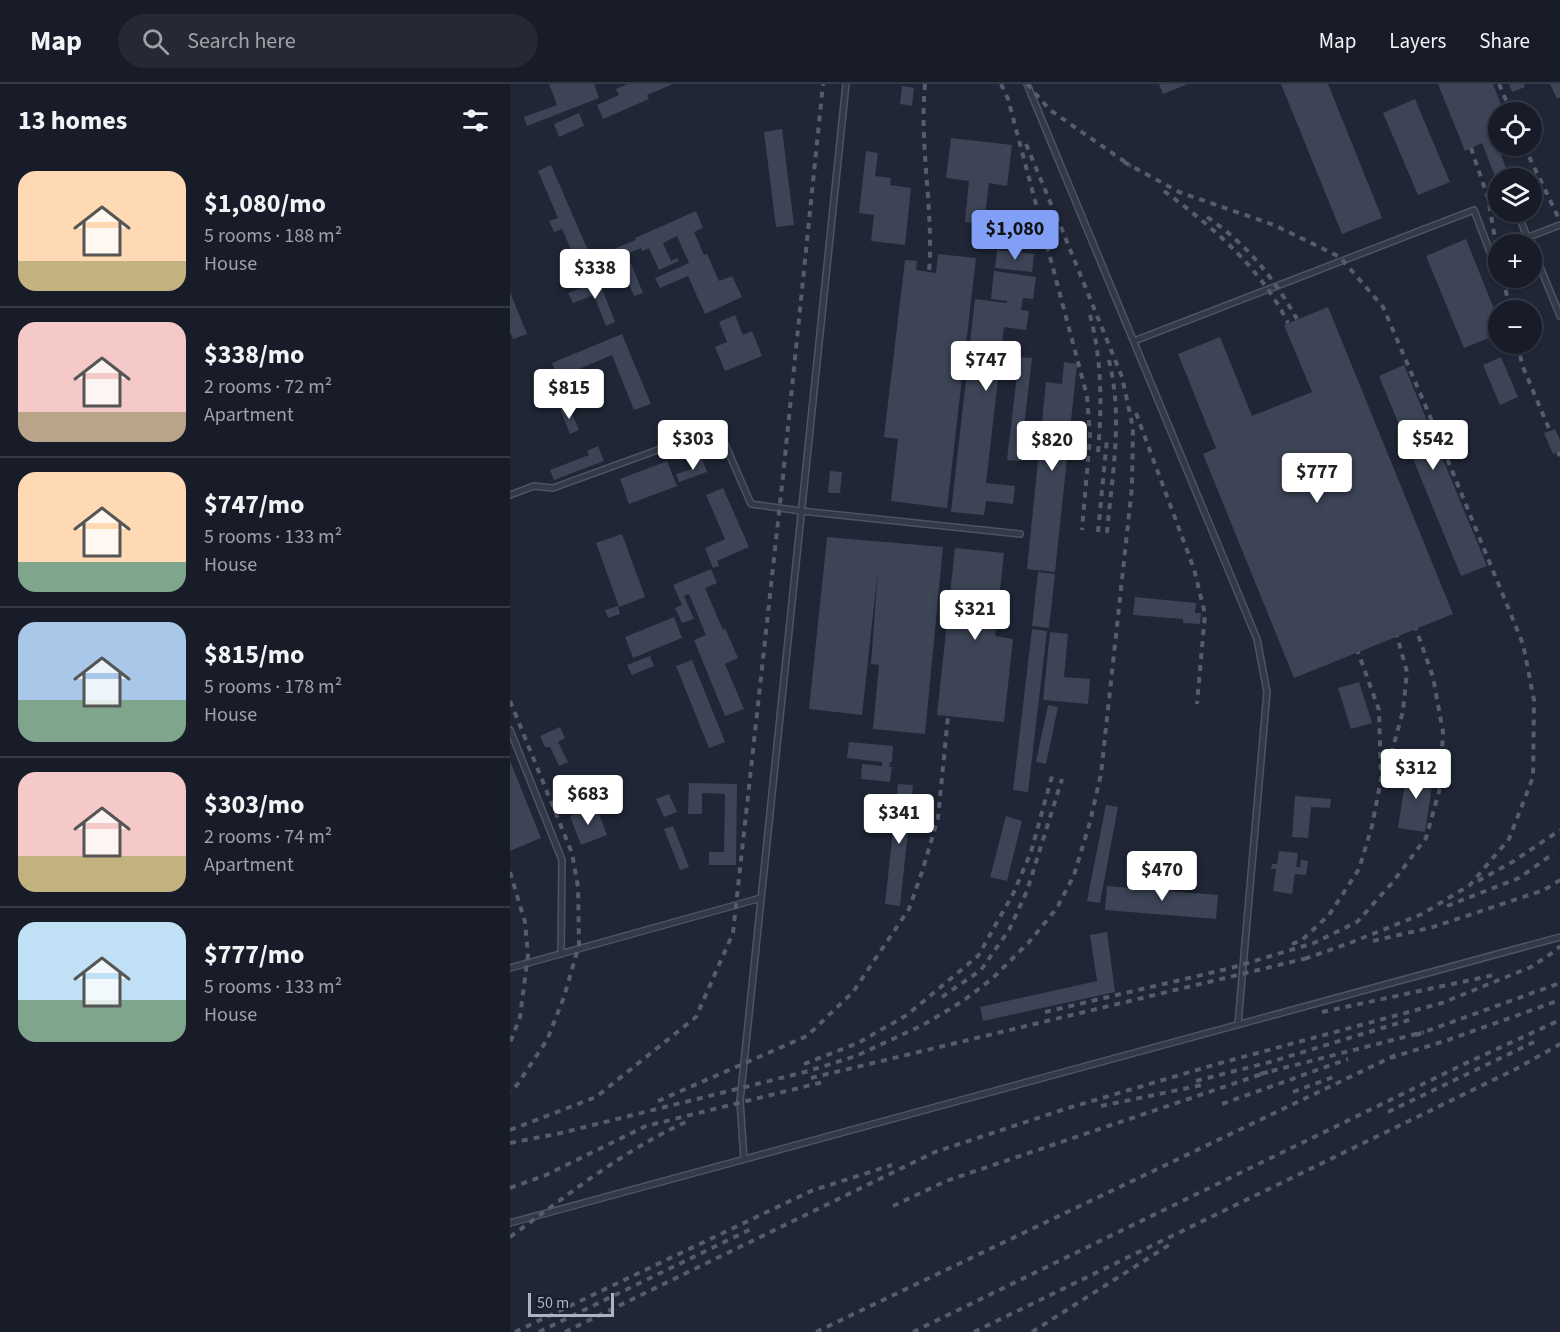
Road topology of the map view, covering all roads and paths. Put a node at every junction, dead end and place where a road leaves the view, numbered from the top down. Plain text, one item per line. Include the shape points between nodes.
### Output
1 (846, 84) edge
2 (1027, 84) edge
3 (1560, 225) edge
4 (1538, 234) edge
5 (1488, 247) edge
6 (1542, 273) edge
7 (1560, 316) edge
8 (1134, 342) junction
9 (510, 495) edge
10 (801, 511) junction
11 (1020, 534) dead end
12 (510, 730) edge
13 (761, 898) junction
14 (1560, 937) edge
15 (561, 954) junction
16 (510, 968) edge
17 (1238, 1024) junction
18 (744, 1160) junction
19 (510, 1223) edge

1 - 10 lane
2 - 8 lane
3 - 4 lane
5 - 8 lane via 1474,210
6 - 7 lane
8 - 17 lane via 1257,639 1267,692
9 - 10 lane via 534,486 553,488 718,428 751,504
10 - 11 lane
10 - 13 lane
12 - 15 lane via 562,860
13 - 15 lane
13 - 18 lane via 740,1101
14 - 17 lane
15 - 16 lane
17 - 18 lane
18 - 19 lane

